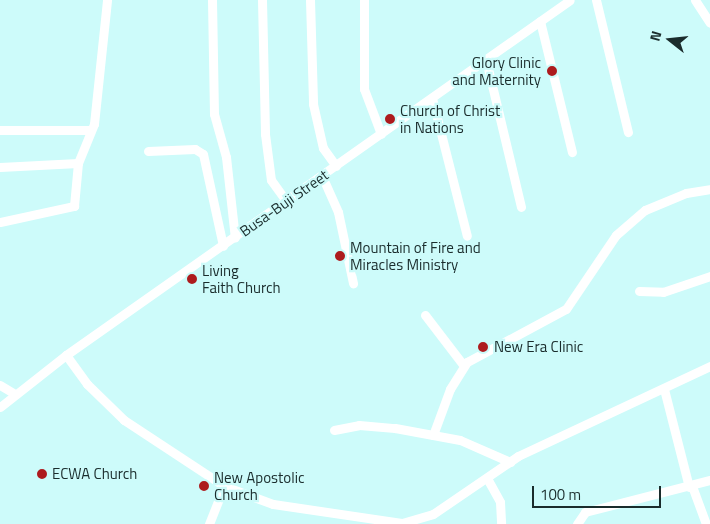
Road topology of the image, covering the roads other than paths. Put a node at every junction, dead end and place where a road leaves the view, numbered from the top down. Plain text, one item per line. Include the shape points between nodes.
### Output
1 (107, 0) edge
2 (212, 0) edge
3 (262, 0) edge
4 (310, 0) edge
5 (364, 0) edge
6 (570, 0) edge
7 (596, 0) edge
8 (696, 0) edge
9 (540, 21) junction
10 (710, 23) edge
11 (486, 60) junction
12 (432, 98) junction
13 (0, 130) edge
14 (91, 130) junction
15 (628, 132) dead end
16 (381, 134) junction
17 (148, 151) dead end
18 (572, 152) dead end
19 (78, 163) junction
20 (336, 166) junction
21 (0, 167) edge
22 (322, 176) junction
23 (710, 189) edge
24 (286, 202) junction
25 (521, 207) dead end
26 (0, 222) edge
27 (466, 236) dead end
28 (235, 238) junction
29 (223, 246) junction
30 (710, 276) edge
31 (353, 283) dead end
32 (639, 291) dead end
33 (424, 314) dead end
34 (66, 355) junction
35 (464, 366) junction
36 (710, 366) edge
37 (0, 385) edge
38 (664, 389) junction
39 (15, 394) junction
40 (0, 407) edge
41 (334, 430) dead end
42 (433, 435) junction
43 (510, 462) junction
44 (488, 480) junction
45 (710, 480) edge
46 (224, 486) junction
47 (691, 486) junction
48 (418, 522) edge
49 (209, 524) edge
50 (501, 524) edge
51 (577, 524) edge
52 (706, 524) edge

1 - 14 street
2 - 28 street via 214,114 226,157
3 - 24 street via 265,134 271,180
4 - 20 street via 313,104 323,148
5 - 16 street via 364,89
6 - 9 street, Busa-Buji Street
7 - 15 street
8 - 10 street
9 - 11 street, Busa-Buji Street
9 - 18 street
11 - 12 street, Busa-Buji Street
11 - 25 street
12 - 16 street, Busa-Buji Street
12 - 27 street
13 - 14 street
14 - 19 street
16 - 20 street, Busa-Buji Street
17 - 29 street via 195,150 203,154
19 - 21 street
19 - 26 street via 74,206
20 - 22 street, Busa-Buji Street
22 - 24 street, Busa-Buji Street
22 - 31 street via 338,212
23 - 35 street via 686,193 644,210 616,235 566,309 479,353
24 - 28 street, Busa-Buji Street
28 - 29 street, Busa-Buji Street
29 - 34 street, Busa-Buji Street
30 - 32 street via 662,292
33 - 35 street
34 - 39 street, Busa-Buji Street
34 - 46 street via 87,384 124,420
35 - 42 street via 450,389
36 - 38 street
37 - 39 street
38 - 43 street
38 - 47 street
39 - 40 street, Busa-Buji Street
41 - 42 street via 373,425
42 - 43 street via 475,445
43 - 44 street
44 - 48 street
44 - 50 street via 500,502
45 - 47 street
46 - 48 street via 273,504 402,523
46 - 49 street
47 - 51 street via 586,512
47 - 52 street

